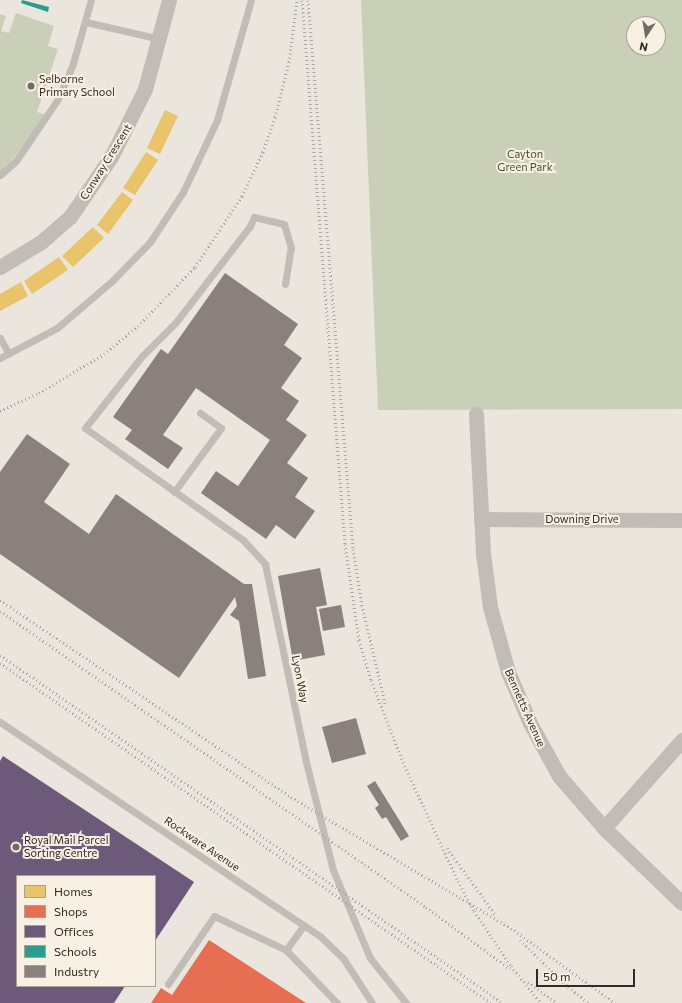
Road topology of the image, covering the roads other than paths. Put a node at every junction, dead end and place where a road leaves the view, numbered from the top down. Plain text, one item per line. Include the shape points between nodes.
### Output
1 (91, 0) edge
2 (168, 0) edge
3 (251, 0) edge
4 (86, 22) junction
5 (160, 39) junction
6 (0, 175) edge
7 (0, 267) edge
8 (285, 284) dead end
9 (0, 338) edge
10 (9, 354) junction
11 (0, 358) edge
12 (200, 413) dead end
13 (476, 414) dead end
14 (174, 492) junction
15 (481, 519) junction
16 (682, 520) edge
17 (0, 722) edge
18 (682, 740) edge
19 (604, 828) junction
20 (682, 903) edge
21 (304, 925) junction
22 (286, 950) junction
23 (168, 984) dead end
24 (337, 1003) edge
25 (372, 1003) edge
26 (406, 1003) edge

1 - 4 lane
2 - 5 street, Conway Crescent
3 - 10 lane via 217,120 183,192 150,242 113,280 57,328
4 - 5 lane
4 - 6 lane via 73,63 55,104 16,161
5 - 7 street, Conway Crescent via 145,89 132,119 112,158 82,202 70,217 41,242
8 - 14 lane, Lyon Way via 291,248 284,224 254,217 250,226 176,322 142,356 85,428
9 - 10 lane
10 - 11 lane
12 - 14 lane via 221,428
13 - 15 street, Bennetts Avenue
14 - 26 lane, Lyon Way via 243,540 265,564 306,762 333,870 370,958
15 - 16 street, Downing Drive
15 - 19 street, Bennetts Avenue via 490,607 508,672 544,752 559,776
17 - 21 lane, Rockware Avenue
18 - 19 street
19 - 20 street, Bennetts Avenue
21 - 22 lane
21 - 25 lane, Rockware Avenue via 343,958
22 - 23 lane via 214,916
22 - 24 lane

